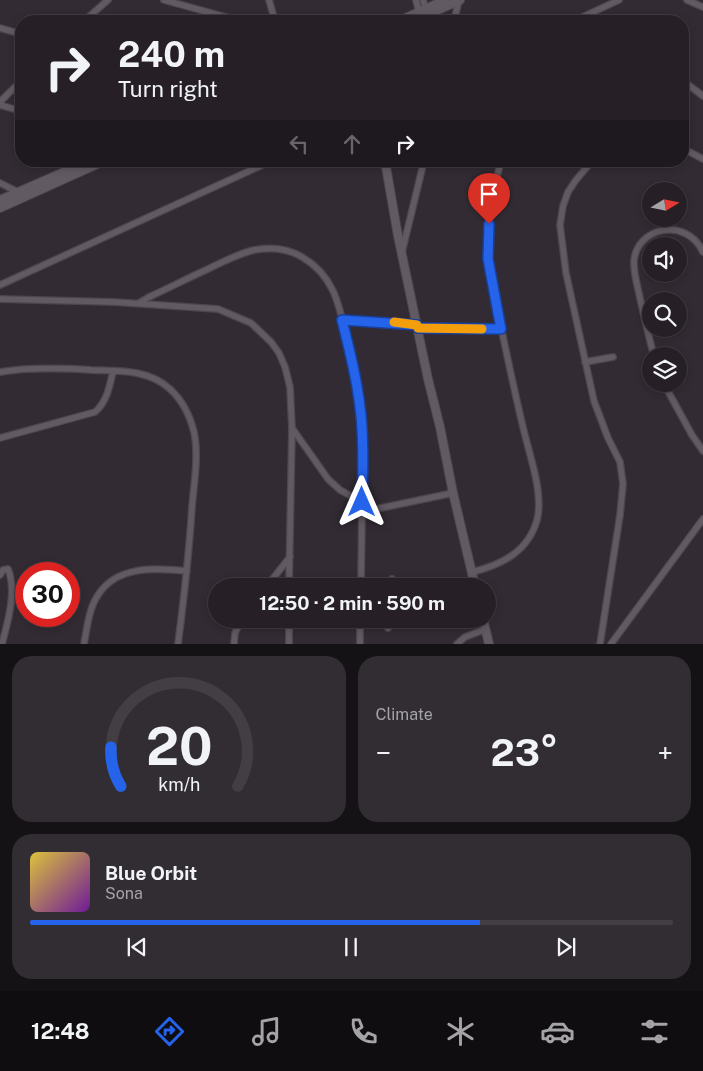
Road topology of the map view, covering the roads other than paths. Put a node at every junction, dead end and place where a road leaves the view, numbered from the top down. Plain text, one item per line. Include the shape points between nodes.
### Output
1 (108, 0) edge
2 (164, 0) edge
3 (269, 0) edge
4 (416, 0) edge
5 (424, 0) edge
6 (446, 0) edge
7 (459, 0) edge
8 (620, 0) edge
9 (687, 0) edge
10 (703, 7) edge
11 (425, 12) junction
12 (91, 15) edge
13 (218, 15) edge
14 (273, 15) edge
15 (416, 15) edge
16 (421, 15) edge
17 (455, 15) edge
18 (587, 15) edge
19 (0, 28) edge
20 (15, 32) edge
21 (689, 85) edge
22 (15, 87) edge
23 (703, 96) edge
24 (0, 103) edge
25 (15, 109) edge
26 (689, 152) edge
27 (703, 159) edge
28 (77, 167) edge
29 (89, 167) edge
30 (258, 167) edge
31 (386, 167) edge
32 (423, 167) edge
33 (499, 167) edge
34 (587, 167) edge
35 (0, 182) edge
36 (21, 194) junction
37 (0, 200) edge
38 (0, 208) edge
39 (703, 252) edge
40 (402, 255) junction
41 (0, 285) edge
42 (0, 299) edge
43 (139, 304) junction
44 (342, 320) junction
45 (417, 326) junction
46 (501, 329) junction
47 (652, 347) edge
48 (614, 357) dead end
49 (584, 362) junction
50 (113, 371) junction
51 (0, 372) edge
52 (669, 392) edge
53 (292, 428) junction
54 (0, 438) edge
55 (703, 451) edge
56 (452, 493) junction
57 (362, 502) junction
58 (362, 512) junction
59 (703, 519) edge
60 (290, 557) junction
61 (187, 571) junction
62 (472, 572) junction
63 (0, 575) edge
64 (273, 578) edge
65 (290, 578) edge
66 (361, 578) edge
67 (474, 578) edge
68 (238, 628) edge
69 (289, 628) edge
70 (360, 628) edge
71 (486, 629) joint
72 (2, 644) edge
73 (84, 644) edge
74 (178, 644) edge
75 (234, 644) edge
76 (288, 644) edge
77 (360, 644) edge
78 (457, 644) edge
79 (489, 644) edge
80 (600, 644) edge
81 (611, 644) edge

1 - 12 street
2 - 13 street
3 - 14 street
4 - 11 street
5 - 11 street
6 - 11 street
7 - 11 street
7 - 17 street
8 - 18 street
9 - 10 street
11 - 15 street
11 - 16 street
19 - 20 street
21 - 23 street
22 - 24 street
24 - 25 street
26 - 27 street
28 - 36 street
29 - 36 street
30 - 41 street
31 - 40 street
32 - 40 street
33 - 46 street via 488,237 489,267
34 - 49 street via 568,192 562,206 560,225
35 - 36 street
36 - 37 street
36 - 38 street
39 - 47 street via 698,242 687,233 670,230 649,236 639,248 634,262 636,279
40 - 45 street
42 - 43 street
43 - 44 street via 242,254 279,249 298,254 315,264 329,282
43 - 53 street via 218,309 256,328 271,342 285,367 290,387
44 - 45 street
44 - 57 street via 361,416
45 - 46 street
45 - 56 street
46 - 62 street via 536,484 538,513 533,530 515,554 496,565
48 - 49 street
49 - 80 street via 594,401 620,462 623,484
50 - 51 street via 40,368
50 - 54 street via 106,396 95,412
50 - 61 street via 133,371 159,382 170,389 190,418 197,452
52 - 55 street
53 - 57 street via 328,479
53 - 60 street
56 - 58 street
56 - 62 street
57 - 58 street
58 - 66 street
59 - 81 street
60 - 64 street
60 - 65 street
61 - 73 street via 132,571 111,580 97,596
61 - 74 street
62 - 67 street
63 - 72 street via 8,569 11,587
68 - 75 street
69 - 76 street
70 - 77 street
71 - 78 street via 465,637
71 - 79 street

